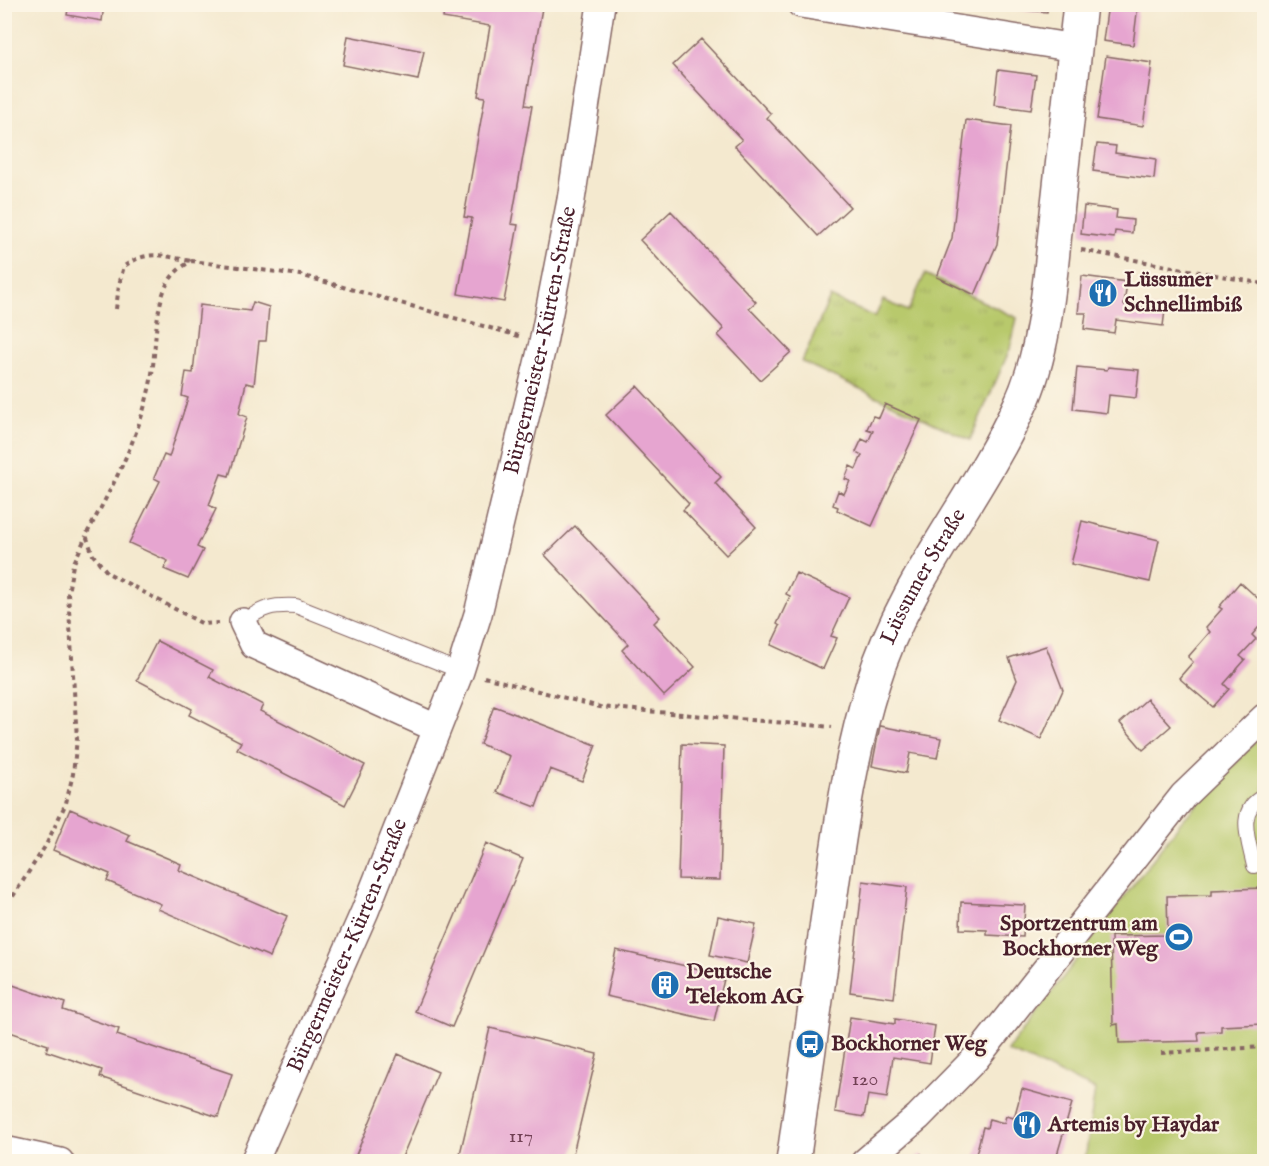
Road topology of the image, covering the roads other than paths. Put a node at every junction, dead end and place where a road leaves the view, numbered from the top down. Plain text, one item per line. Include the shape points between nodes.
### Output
1 (601, 4) edge
2 (801, 4) edge
3 (1080, 4) edge
4 (1076, 48) junction
5 (243, 622) joint
6 (460, 671) junction
7 (1264, 718) edge
8 (436, 728) junction
9 (1264, 796) edge
10 (1254, 866) dead end
11 (4, 1150) edge
12 (60, 1161) edge
13 (254, 1161) edge
14 (793, 1161) edge
15 (866, 1161) edge

1 - 6 street, Bürgermeister-Kürten-Straße via 571,200 543,343 478,614
2 - 4 street
3 - 4 main road, Lüssumer Straße
4 - 14 main road, Lüssumer Straße via 1038,350 1021,403 998,447 897,619 859,729 846,790
5 - 6 lane via 259,610 296,606
5 - 8 street via 254,645
6 - 8 street, Bürgermeister-Kürten-Straße
7 - 15 street via 1183,796 976,1058 918,1117
8 - 13 street, Bürgermeister-Kürten-Straße via 365,911
9 - 10 lane via 1249,810 1245,822
11 - 12 street

